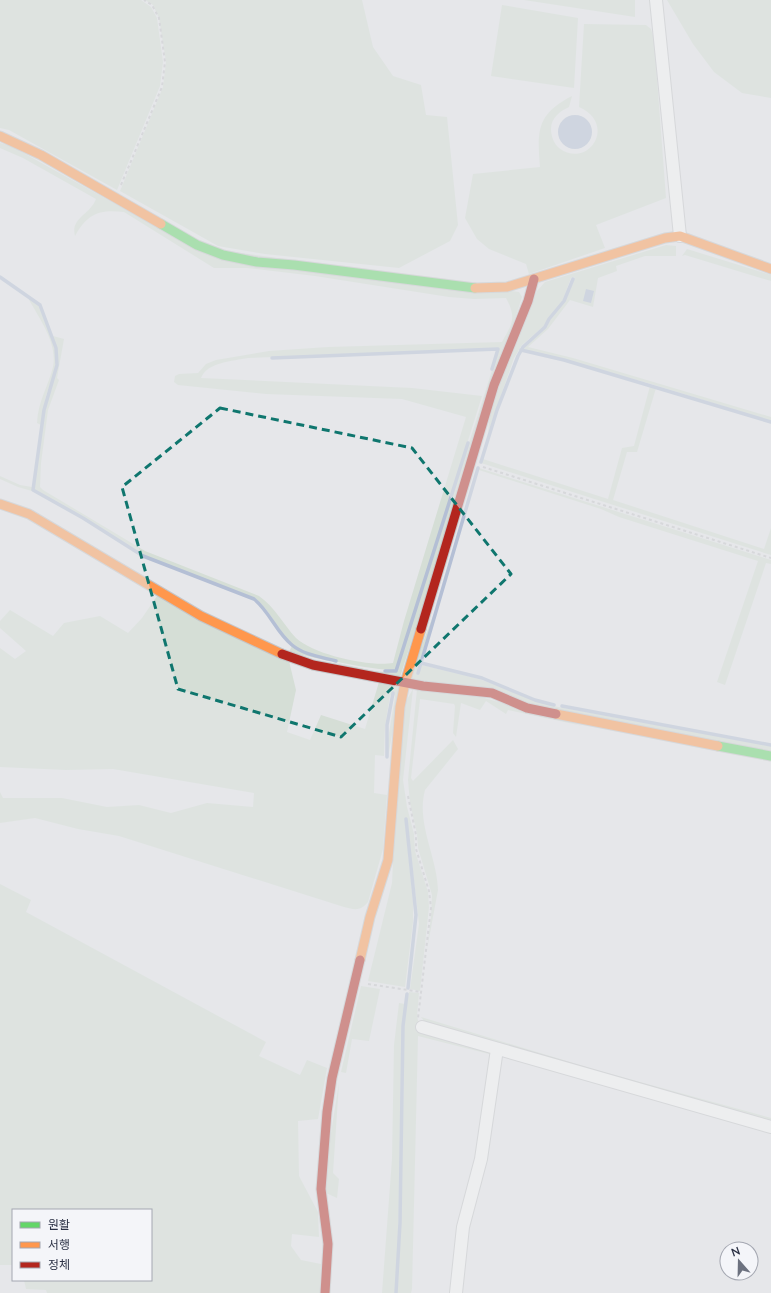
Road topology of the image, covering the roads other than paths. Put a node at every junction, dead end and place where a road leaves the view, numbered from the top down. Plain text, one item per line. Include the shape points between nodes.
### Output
1 (656, 0) edge
2 (0, 136) edge
3 (680, 236) junction
4 (771, 269) edge
5 (534, 279) junction
6 (0, 504) edge
7 (405, 683) junction
8 (771, 756) edge
9 (422, 1027) road end
10 (497, 1049) junction
11 (771, 1127) edge
12 (326, 1293) edge
13 (456, 1293) edge

1 - 3 street
2 - 5 street via 42,155 197,245 223,255 257,262 462,288 507,287
3 - 4 street
3 - 5 street via 665,238
5 - 7 street via 528,301 494,385
6 - 7 street via 29,514 201,616 278,653 313,665
7 - 8 street via 492,693 527,708
7 - 12 street via 400,707 388,860 370,917 332,1078 327,1112 321,1189 328,1244
9 - 10 street
10 - 11 street
10 - 13 street via 481,1159 463,1227

